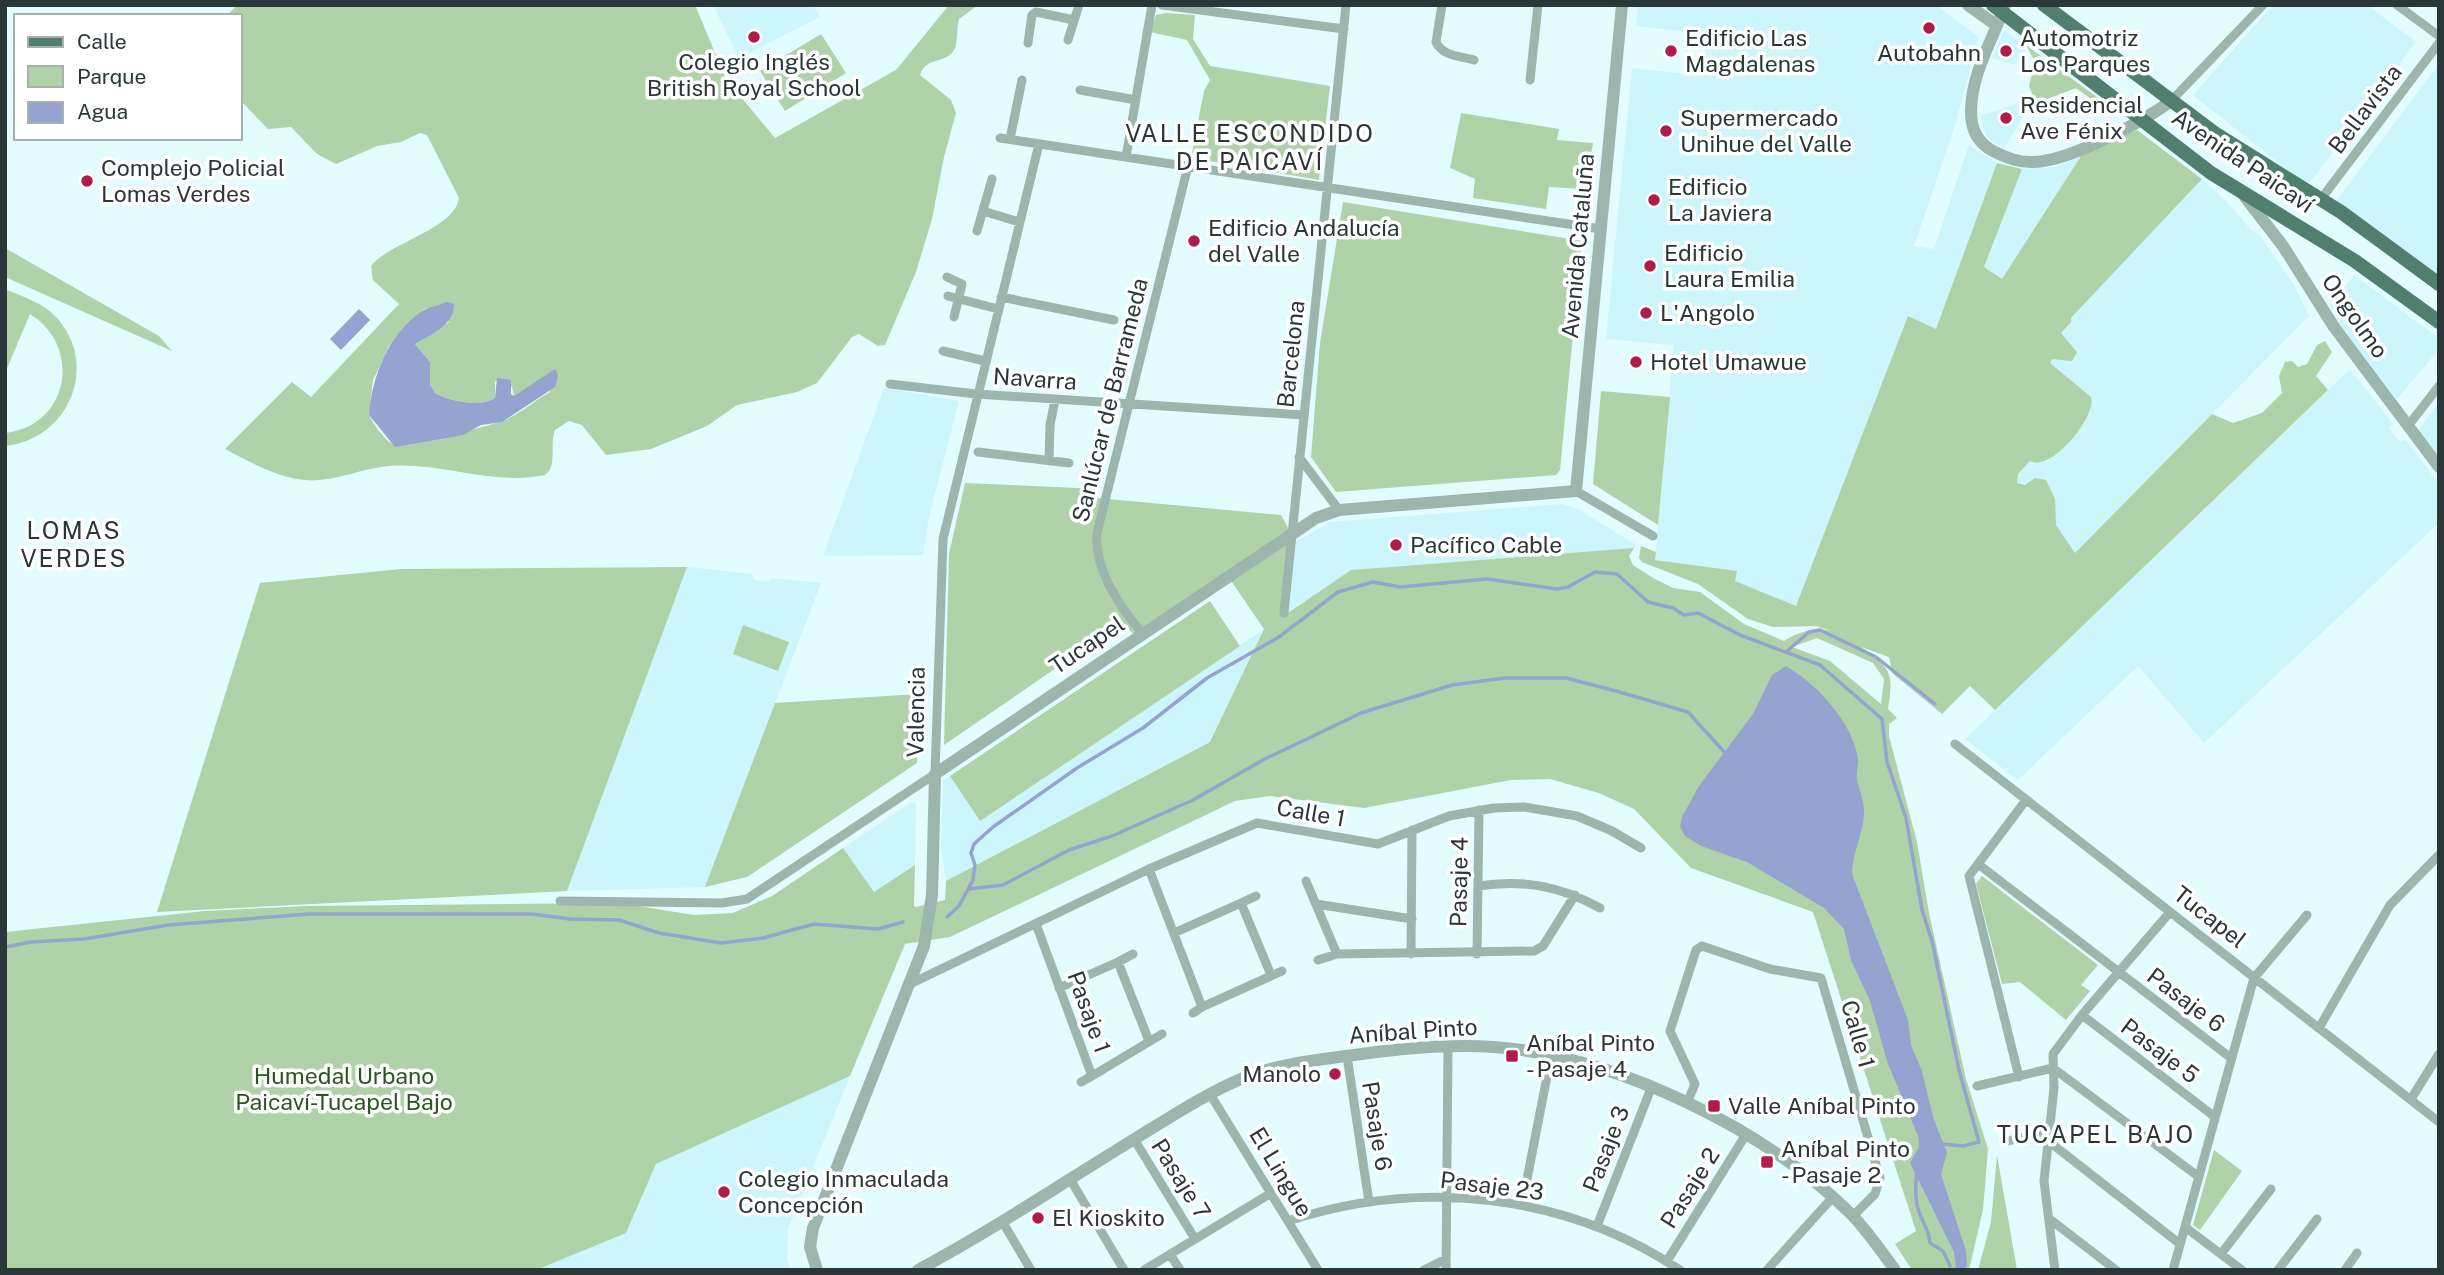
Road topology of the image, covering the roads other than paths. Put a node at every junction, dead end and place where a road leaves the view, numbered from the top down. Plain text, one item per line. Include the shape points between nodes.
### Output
1 (1079, 5) edge
2 (1152, 5) edge
3 (1162, 5) edge
4 (1346, 5) edge
5 (1442, 5) edge
6 (1538, 5) edge
7 (1622, 5) edge
8 (1968, 5) edge
9 (2044, 5) edge
10 (2263, 5) edge
11 (2397, 5) edge
12 (1999, 12) edge
13 (1074, 20) junction
14 (1344, 29) junction
15 (2439, 36) edge
16 (1068, 40) dead end
17 (1028, 43) dead end
18 (2439, 43) edge
19 (1474, 60) dead end
20 (1022, 80) dead end
21 (1530, 80) dead end
22 (1080, 90) dead end
23 (1136, 100) junction
24 (2170, 102) junction
25 (2143, 121) junction
26 (1039, 144) junction
27 (1126, 157) junction
28 (1188, 166) junction
29 (992, 179) dead end
30 (1328, 188) junction
31 (2237, 189) junction
32 (2321, 199) junction
33 (983, 211) junction
34 (1019, 222) junction
35 (1601, 229) junction
36 (977, 231) dead end
37 (947, 277) dead end
38 (2439, 284) edge
39 (948, 296) dead end
40 (1001, 297) junction
41 (959, 299) junction
42 (998, 309) junction
43 (954, 317) dead end
44 (1114, 320) dead end
45 (2439, 322) edge
46 (943, 351) dead end
47 (985, 361) junction
48 (890, 384) dead end
49 (2439, 386) edge
50 (976, 394) junction
51 (1055, 400) junction
52 (1127, 405) junction
53 (1304, 415) junction
54 (2408, 426) junction
55 (978, 452) dead end
56 (1298, 457) junction
57 (1049, 461) junction
58 (1069, 463) dead end
59 (2439, 467) edge
60 (1576, 491) junction
61 (1339, 510) junction
62 (1291, 533) junction
63 (1653, 536) dead end
64 (1284, 613) dead end
65 (1142, 633) junction
66 (1955, 744) dead end
67 (935, 774) junction
68 (2026, 800) junction
69 (1479, 810) junction
70 (1412, 830) junction
71 (1641, 848) dead end
72 (2439, 855) edge
73 (1978, 864) junction
74 (1149, 869) junction
75 (1306, 881) dead end
76 (1478, 886) junction
77 (1575, 895) junction
78 (1256, 896) dead end
79 (560, 901) dead end
80 (1241, 903) junction
81 (1316, 904) junction
82 (1600, 908) dead end
83 (2170, 912) junction
84 (2307, 915) dead end
85 (1412, 919) junction
86 (1036, 924) junction
87 (1174, 933) junction
88 (1133, 954) dead end
89 (1336, 954) junction
90 (1411, 954) junction
91 (1477, 954) junction
92 (1318, 960) dead end
93 (1118, 962) junction
94 (1282, 971) dead end
95 (2118, 972) junction
96 (1271, 975) junction
97 (2254, 978) junction
98 (910, 984) junction
99 (1059, 988) junction
100 (1202, 1007) junction
101 (1193, 1013) dead end
102 (2082, 1015) junction
103 (2319, 1028) junction
104 (1162, 1034) dead end
105 (1149, 1041) junction
106 (1448, 1046) junction
107 (2439, 1054) edge
108 (1346, 1056) junction
109 (1551, 1056) junction
110 (2231, 1058) junction
111 (2053, 1068) junction
112 (1091, 1076) junction
113 (2019, 1077) junction
114 (1081, 1082) dead end
115 (1651, 1086) junction
116 (1978, 1086) dead end
117 (1210, 1094) junction
118 (2410, 1099) junction
119 (1687, 1103) junction
120 (2215, 1118) junction
121 (2439, 1122) edge
122 (1745, 1136) junction
123 (2048, 1136) junction
124 (1134, 1139) junction
125 (2008, 1141) dead end
126 (2199, 1177) junction
127 (1070, 1179) junction
128 (2271, 1189) dead end
129 (1271, 1193) junction
130 (1447, 1197) junction
131 (1832, 1198) junction
132 (1369, 1202) junction
133 (1522, 1205) junction
134 (1853, 1216) junction
135 (2317, 1219) dead end
136 (2051, 1220) junction
137 (1002, 1221) junction
138 (1288, 1221) junction
139 (1597, 1226) junction
140 (2185, 1227) junction
141 (1195, 1239) junction
142 (2180, 1244) junction
143 (2357, 1253) dead end
144 (1170, 1254) junction
145 (2221, 1254) junction
146 (1446, 1259) junction
147 (1667, 1261) junction
148 (939, 1265) edge
149 (817, 1270) edge
150 (918, 1270) edge
151 (1031, 1270) edge
152 (1124, 1270) edge
153 (1144, 1270) edge
154 (1180, 1270) edge
155 (1318, 1270) edge
156 (1424, 1270) edge
157 (1446, 1270) edge
158 (1681, 1270) edge
159 (1767, 1270) edge
160 (1895, 1270) edge
161 (2056, 1270) edge
162 (2116, 1270) edge
163 (2173, 1270) edge
164 (2242, 1270) edge
165 (2278, 1270) edge
166 (2345, 1270) edge

1 - 13 street
2 - 23 street
3 - 14 street
4 - 14 street, Barcelona
5 - 19 street via 1437,44 1447,54
6 - 21 street
7 - 35 street, Avenida Cataluña
8 - 12 street, Avenida Paicaví
9 - 24 main road, Avenida Paicaví
10 - 24 street
11 - 15 street
12 - 25 main road, Avenida Paicaví
12 - 25 street via 1971,103 1972,121 1982,145 2011,159 2041,162
13 - 16 street
13 - 17 street via 1036,12
14 - 30 street, Barcelona
18 - 32 street, Bellavista
20 - 26 street via 1005,139
22 - 23 street
23 - 27 street
24 - 25 street
24 - 32 main road, Avenida Paicaví
25 - 31 main road, Avenida Paicaví
26 - 27 street
26 - 34 street, Valencia
27 - 28 street
28 - 30 street
28 - 52 street, Sanlúcar de Barrameda
29 - 33 street
30 - 35 street
30 - 53 street, Barcelona
31 - 45 main road, Avenida Paicaví via 2354,261
31 - 54 street, Ongolmo via 2263,218 2334,327
32 - 38 main road, Avenida Paicaví
33 - 34 street
33 - 36 street
34 - 40 street, Valencia
35 - 60 street, Avenida Cataluña
37 - 41 street via 962,284
39 - 41 street
40 - 42 street, Valencia
40 - 44 street
41 - 42 street
41 - 43 street
42 - 47 street, Valencia
46 - 47 street
47 - 50 street, Valencia
48 - 50 street, Navarra
49 - 54 street
50 - 51 street, Navarra
50 - 67 street, Valencia via 941,555
51 - 52 street, Navarra
51 - 57 street
52 - 53 street, Navarra
52 - 65 street, Sanlúcar de Barrameda via 1097,533 1097,553 1104,575
53 - 56 street, Barcelona
54 - 59 street, Ongolmo
55 - 57 street
56 - 61 street
56 - 62 street, Barcelona
57 - 58 street
60 - 61 street, Tucapel
60 - 63 street
61 - 62 street, Tucapel
62 - 64 street, Barcelona
62 - 65 street, Tucapel
65 - 67 street, Tucapel
66 - 68 street, Tucapel
67 - 79 street, Tucapel via 747,899 722,903
67 - 98 street, Valencia via 931,918
68 - 73 street
68 - 83 street, Tucapel
69 - 70 street, Calle 1
69 - 71 street, Calle 1 via 1524,807 1560,812 1604,827
69 - 76 street, Pasaje 4
70 - 74 street, Calle 1 via 1378,844 1258,823
70 - 85 street
72 - 103 street via 2390,905
73 - 95 street, Pasaje 6
73 - 113 street via 1969,876
74 - 86 street, Calle 1
74 - 87 street
75 - 81 street
76 - 77 street via 1532,884
76 - 91 street, Pasaje 4
77 - 82 street
77 - 91 street via 1540,948
78 - 80 street
80 - 87 street
80 - 96 street
81 - 85 street
81 - 89 street
83 - 95 street
83 - 97 street, Tucapel
84 - 97 street
85 - 90 street
86 - 98 street, Calle 1
86 - 99 street, Pasaje 1
87 - 100 street
88 - 93 street
89 - 90 street
89 - 92 street
90 - 91 street
93 - 99 street
93 - 105 street
94 - 96 street
95 - 102 street
95 - 110 street, Pasaje 6
96 - 100 street
97 - 103 street, Tucapel
97 - 110 street
98 - 149 street, Valencia via 813,1228 810,1247
99 - 112 street, Pasaje 1
100 - 101 street
102 - 111 street via 2055,1050
102 - 120 street, Pasaje 5
103 - 118 street, Tucapel
104 - 105 street, Pasaje 1
105 - 112 street, Pasaje 1
106 - 108 street, Aníbal Pinto
106 - 109 street, Aníbal Pinto via 1495,1047
106 - 130 street
107 - 118 street
108 - 117 street, Aníbal Pinto via 1261,1072
108 - 132 street, Pasaje 6
109 - 115 street, Aníbal Pinto
109 - 133 street
110 - 120 street
111 - 113 street
111 - 123 street
111 - 126 street
112 - 114 street
113 - 116 street
115 - 119 street, Aníbal Pinto
115 - 139 street, Pasaje 3
117 - 124 street, Aníbal Pinto
117 - 129 street, El Lingue
118 - 121 street, Tucapel
119 - 122 street, Aníbal Pinto
119 - 134 street, Calle 1 via 1695,1084 1670,1031 1696,950 1702,946 1770,969 1819,977 1880,1178 1875,1194
120 - 126 street
122 - 131 street, Aníbal Pinto
122 - 147 street, Pasaje 2
123 - 125 street
123 - 136 street via 2045,1181
123 - 142 street
124 - 127 street, Aníbal Pinto
124 - 141 street, Pasaje 7
126 - 140 street
127 - 137 street, Aníbal Pinto
127 - 152 street
128 - 145 street
129 - 138 street, El Lingue
129 - 141 street
130 - 132 street, Pasaje 23
130 - 133 street, Pasaje 23
130 - 146 street
131 - 134 street, Aníbal Pinto
131 - 159 street
132 - 138 street, Pasaje 23
133 - 139 street, Pasaje 23
134 - 160 street, Aníbal Pinto
135 - 165 street
136 - 161 street
136 - 162 street
137 - 148 street, Aníbal Pinto
137 - 151 street
138 - 155 street, El Lingue
139 - 147 street, Pasaje 23
140 - 142 street
140 - 145 street
141 - 144 street
142 - 163 street
143 - 166 street
144 - 153 street
144 - 154 street
145 - 164 street
146 - 156 street
146 - 157 street
147 - 158 street, Pasaje 23
148 - 150 street, Aníbal Pinto

